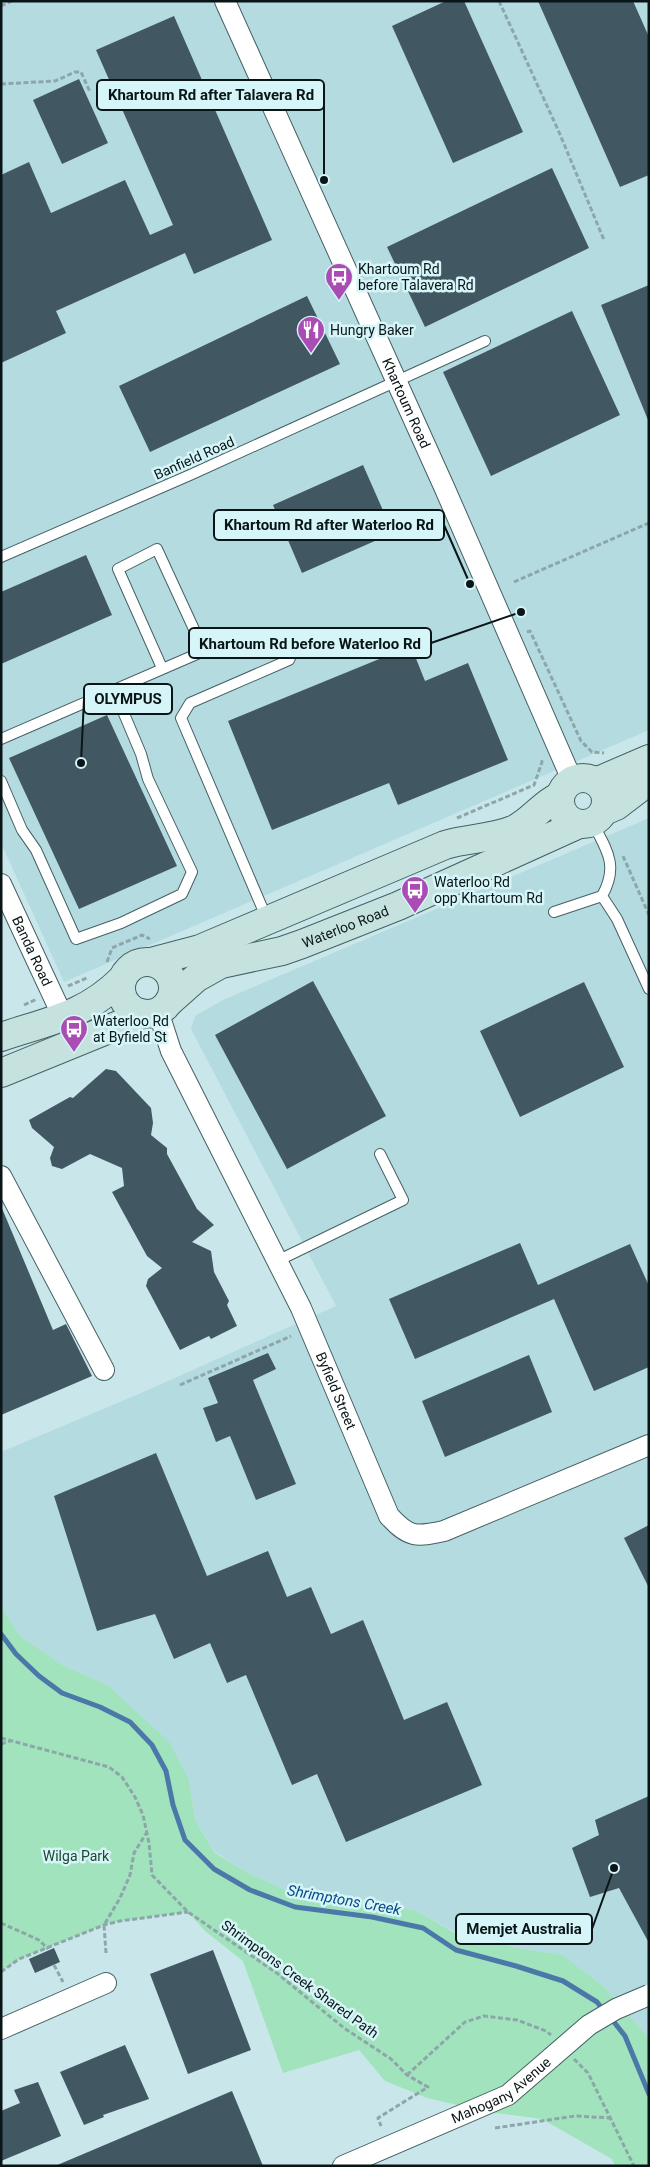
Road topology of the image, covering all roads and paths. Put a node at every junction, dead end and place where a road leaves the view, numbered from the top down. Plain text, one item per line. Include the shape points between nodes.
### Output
1 (12, 1) edge
2 (225, 1) edge
3 (499, 1) edge
4 (1, 6) edge
5 (1, 84) edge
6 (90, 92) dead end
7 (604, 240) dead end
8 (485, 341) dead end
9 (396, 382) junction
10 (649, 523) edge
11 (1, 557) edge
12 (514, 582) dead end
13 (530, 631) dead end
14 (298, 639) dead end
15 (162, 668) junction
16 (114, 690) junction
17 (1, 739) edge
18 (539, 754) dead end
19 (609, 754) dead end
20 (649, 759) edge
21 (1, 781) edge
22 (649, 781) edge
23 (575, 786) junction
24 (591, 819) junction
25 (454, 820) dead end
26 (622, 852) dead end
27 (1, 884) edge
28 (602, 896) junction
29 (554, 912) dead end
30 (649, 915) edge
31 (268, 920) junction
32 (153, 951) junction
33 (113, 973) junction
34 (95, 974) dead end
35 (64, 987) dead end
36 (649, 989) edge
37 (156, 1009) junction
38 (63, 1018) junction
39 (1, 1038) edge
40 (1, 1073) edge
41 (380, 1154) dead end
42 (1, 1176) edge
43 (278, 1261) junction
44 (292, 1336) dead end
45 (104, 1370) dead end
46 (180, 1385) dead end
47 (649, 1445) edge
48 (1, 1738) edge
49 (10, 1741) junction
50 (1, 1744) edge
51 (147, 1832) junction
52 (188, 1912) junction
53 (1, 1923) edge
54 (104, 1925) junction
55 (48, 1950) junction
56 (106, 1953) dead end
57 (54, 1965) dead end
58 (1, 1972) edge
59 (64, 1982) dead end
60 (106, 1983) dead end
61 (649, 1995) edge
62 (1, 2030) edge
63 (612, 2118) dead end
64 (381, 2126) dead end
65 (495, 2128) dead end
66 (364, 2162) edge
67 (343, 2166) edge

1 - 4 path
2 - 9 street, Khartoum Road
3 - 7 path
5 - 6 path via 55,81 81,72
8 - 9 lane, Banfield Road
9 - 11 lane, Banfield Road
9 - 23 street, Khartoum Road
10 - 12 path
13 - 19 path via 580,741 592,752
14 - 31 lane via 289,660 190,703 182,718
15 - 15 lane via 204,651 157,549 118,569
15 - 16 lane
16 - 17 lane
16 - 21 lane via 148,778 192,872 182,894 121,923 76,939
18 - 25 path via 542,762 534,785
20 - 23 street
22 - 24 street, Waterloo Road via 616,806
23 - 24 street via 560,804 565,816
23 - 24 street via 603,790 606,798
23 - 31 street via 512,830 464,838 444,845
24 - 28 lane via 610,860 610,881
24 - 37 street, Waterloo Road via 398,906 311,941 282,951 221,964 196,978
26 - 30 path
27 - 38 street, Banda Road
28 - 29 lane
28 - 36 lane via 617,919
31 - 32 street via 200,949
32 - 33 street via 128,970
32 - 33 path via 142,935 112,948
32 - 37 street via 170,977 172,994
33 - 37 street via 126,1004
33 - 38 street via 96,1002
34 - 35 path
37 - 40 street, Waterloo Road
37 - 43 street, Byfield Street via 171,1051
38 - 39 street
41 - 43 lane via 403,1200
42 - 45 street
43 - 47 street, Byfield Street via 325,1362 389,1516 403,1531 420,1536 444,1531
44 - 46 path
48 - 49 path, Shrimptons Creek Shared Path
49 - 50 path
49 - 51 path, Shrimptons Creek Shared Path via 109,1767 122,1777 135,1797
51 - 52 path, Shrimptons Creek Shared Path via 152,1875
51 - 54 path via 134,1853 130,1875 120,1898
52 - 54 path
52 - 64 path, Shrimptons Creek Shared Path via 278,1974 344,2028 428,2087 378,2118
53 - 55 path via 39,1940
54 - 55 path
54 - 56 path
55 - 58 path via 19,1959
57 - 59 path
60 - 62 street
61 - 66 street, Mahogany Avenue, bridge via 589,2025 508,2095
63 - 65 path via 575,2116
66 - 67 street, Mahogany Avenue

